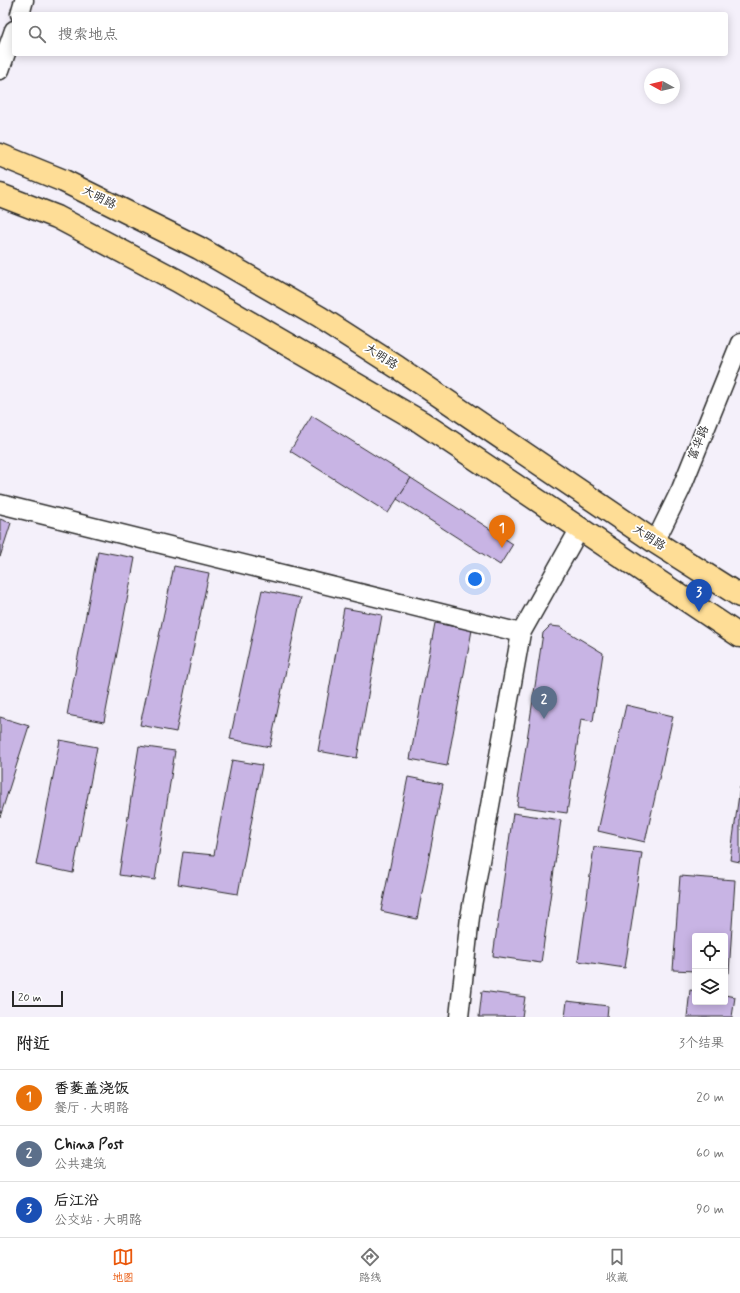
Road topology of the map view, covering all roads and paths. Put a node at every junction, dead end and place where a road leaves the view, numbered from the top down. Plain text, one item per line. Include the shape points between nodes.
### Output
1 (24, 0) edge
2 (21, 12) edge
3 (12, 36) edge
4 (0, 70) edge
5 (0, 155) edge
6 (0, 195) edge
7 (740, 343) edge
8 (0, 504) edge
9 (578, 527) junction
10 (655, 542) junction
11 (740, 596) edge
12 (521, 633) junction
13 (740, 636) edge
14 (458, 1017) edge

1 - 2 street
3 - 4 street
5 - 10 main road via 64,181 199,248 319,317
6 - 9 main road via 57,217 191,289 421,422
7 - 10 street, 富华路 via 681,489
8 - 12 street
9 - 12 street via 575,537
9 - 13 main road
10 - 11 main road
12 - 14 street via 470,917

